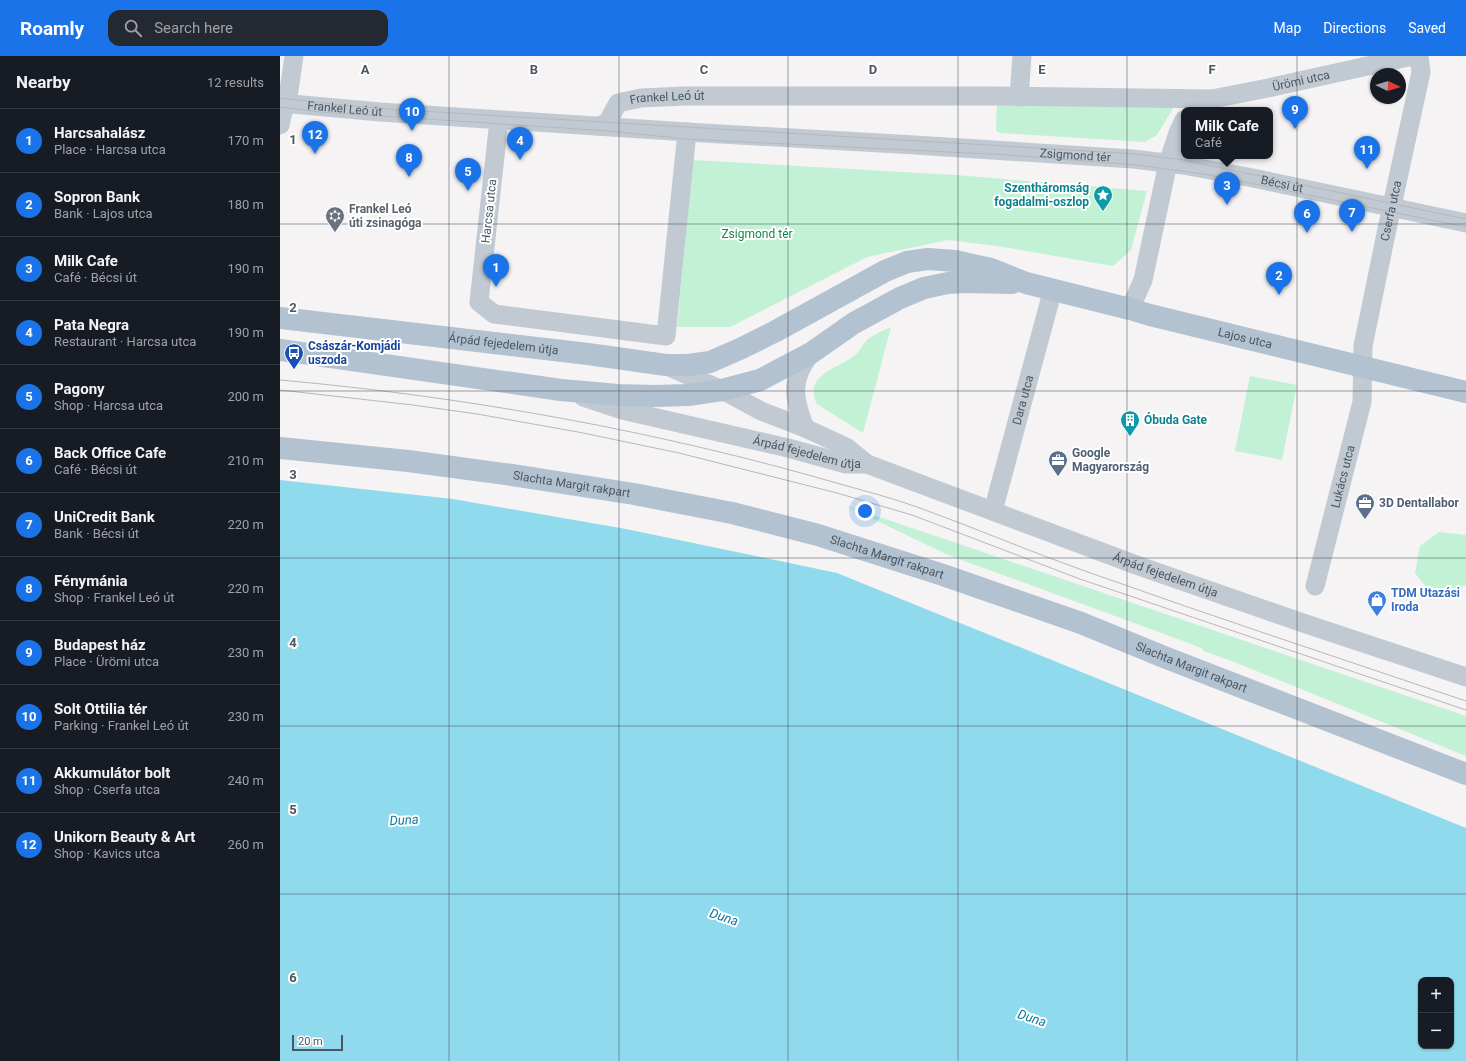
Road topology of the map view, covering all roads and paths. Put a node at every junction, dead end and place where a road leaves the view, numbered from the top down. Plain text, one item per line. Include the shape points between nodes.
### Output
1 (294, 56) edge
2 (1022, 56) edge
3 (1413, 56) edge
4 (1419, 56) edge
5 (1019, 97) junction
6 (1212, 99) junction
7 (284, 103) edge
8 (1197, 107) edge
9 (499, 120) junction
10 (280, 125) edge
11 (599, 126) junction
12 (1181, 126) edge
13 (687, 132) junction
14 (1168, 163) junction
15 (1392, 208) junction
16 (1466, 223) edge
17 (1026, 283) junction
18 (1053, 290) junction
19 (1130, 309) junction
20 (280, 318) edge
21 (280, 350) edge
22 (811, 353) junction
23 (666, 365) junction
24 (1363, 366) junction
25 (561, 390) junction
26 (722, 390) junction
27 (1466, 392) edge
28 (805, 428) junction
29 (280, 448) edge
30 (867, 464) junction
31 (993, 511) junction
32 (1315, 586) dead end
33 (1466, 677) edge
34 (1466, 774) edge

1 - 7 street
2 - 5 street
3 - 6 street, Ürömi utca
4 - 15 street, Cserfa utca via 1421,72
5 - 6 street
5 - 11 street, Frankel Leó út via 641,98 618,103 607,123
6 - 8 street, Ürömi utca
7 - 9 street, Frankel Leó út
7 - 10 street
9 - 11 street, Frankel Leó út
9 - 13 street, Harcsa utca via 479,302 494,314 666,336
11 - 13 street, Zsigmond tér
12 - 14 street
13 - 14 street, Zsigmond tér
14 - 15 street, Bécsi út via 1253,178
14 - 19 street via 1143,280
15 - 16 street, Bécsi út
15 - 24 street, Cserfa utca via 1363,346
17 - 18 main road, Lajos utca
17 - 22 main road via 964,282 924,288 854,323
17 - 23 main road via 991,269 955,261 928,259 907,262 885,271 776,331 710,362
18 - 19 main road, Lajos utca
18 - 31 street, Dara utca
19 - 24 main road, Lajos utca
20 - 23 main road, Árpád fejedelem útja
21 - 25 main road, Árpád fejedelem útja
22 - 26 main road via 760,380
22 - 28 street, Árpád fejedelem útja via 802,365 795,392 798,411
23 - 26 street, Árpád fejedelem útja
24 - 27 main road, Lajos utca
24 - 32 street, Lukács utca via 1362,402
25 - 26 main road, Árpád fejedelem útja via 654,396
25 - 30 street, Árpád fejedelem útja via 622,410 846,464
26 - 28 street, Árpád fejedelem útja via 761,411
28 - 30 street, Árpád fejedelem útja via 846,447
29 - 34 main road, Slachta Margit rakpart via 408,461 634,494 818,535 1081,623
30 - 31 street, Árpád fejedelem útja
31 - 33 street, Árpád fejedelem útja via 1146,569

